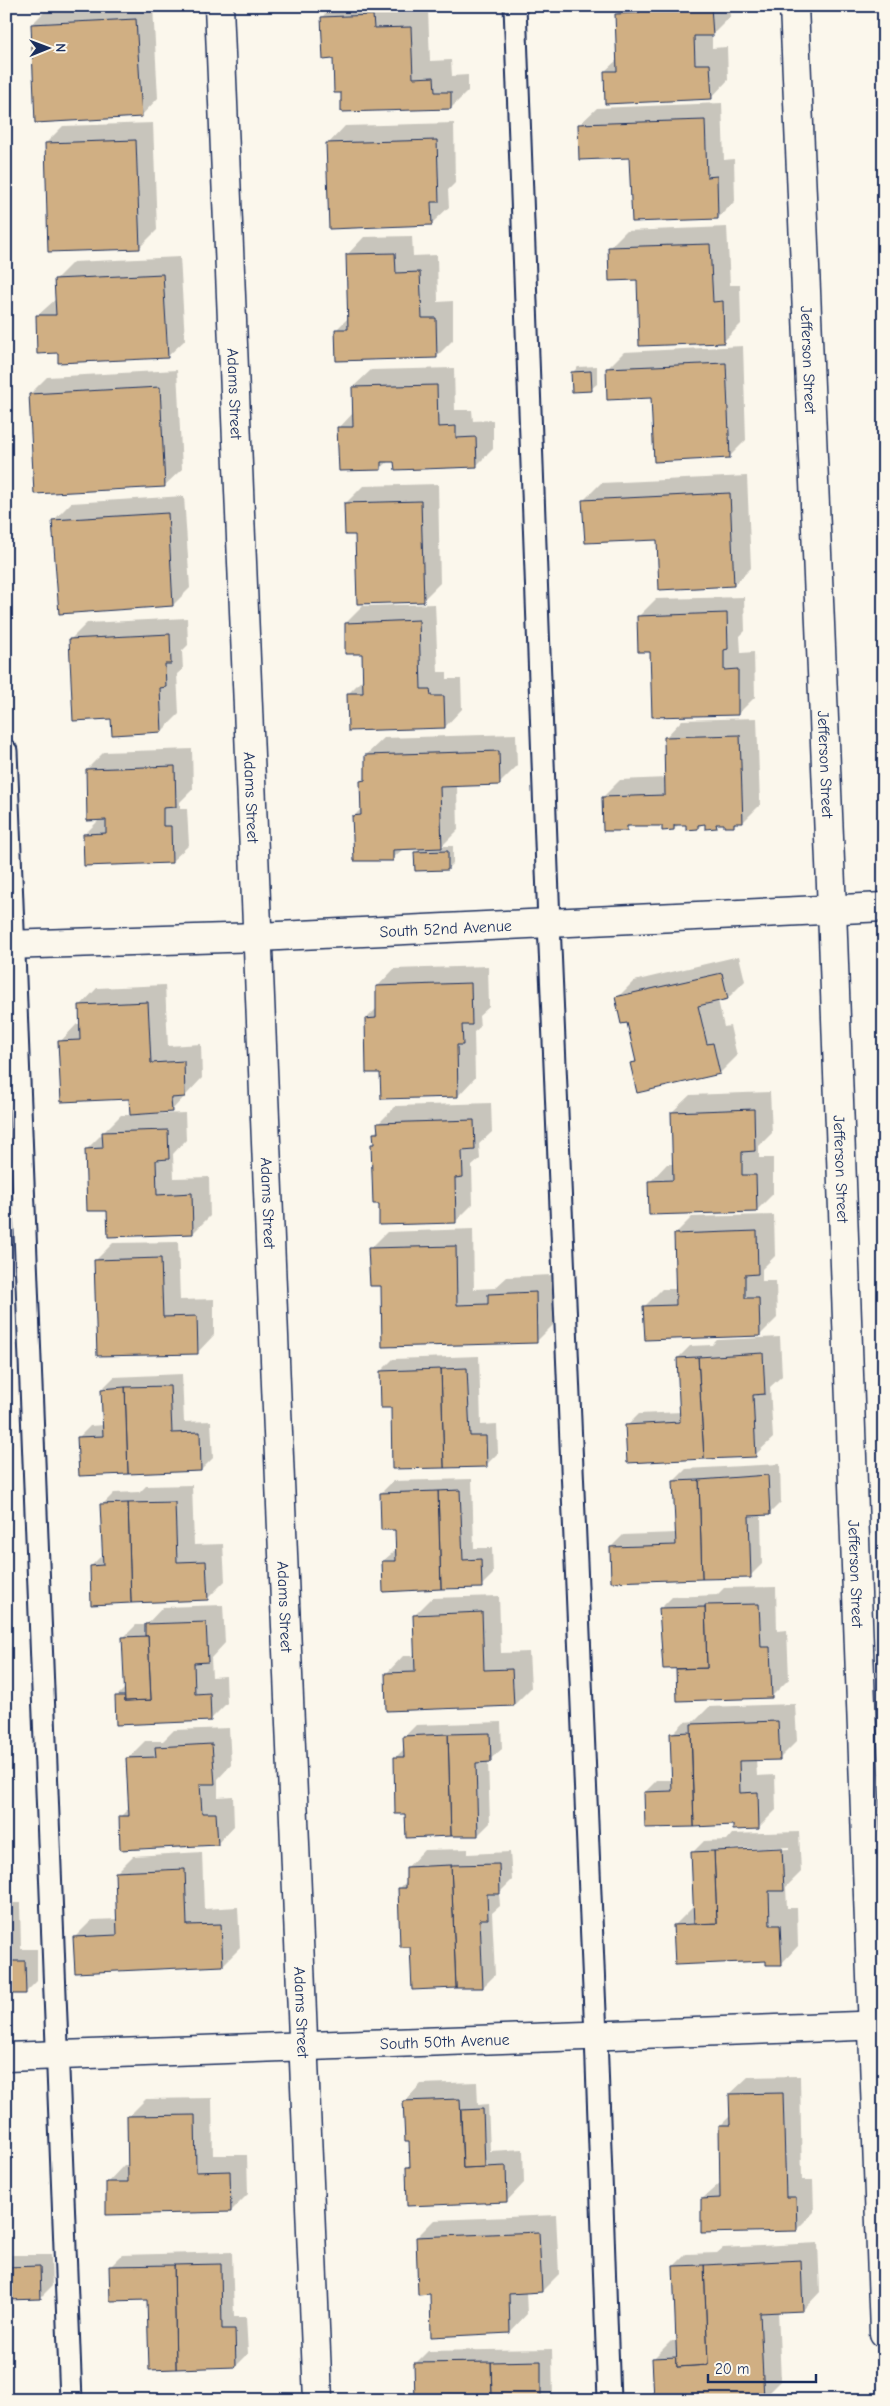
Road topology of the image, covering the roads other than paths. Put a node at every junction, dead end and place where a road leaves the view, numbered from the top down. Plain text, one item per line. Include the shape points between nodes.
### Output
1 (219, 6) edge
2 (515, 6) edge
3 (794, 6) edge
4 (6, 751) edge
5 (884, 907) edge
6 (832, 909) junction
7 (549, 923) junction
8 (258, 936) junction
9 (10, 945) edge
10 (878, 2025) edge
11 (596, 2036) junction
12 (304, 2047) junction
13 (58, 2056) junction
14 (6, 2057) edge
15 (884, 2332) edge
16 (71, 2400) edge
17 (318, 2400) edge
18 (609, 2400) edge

1 - 8 street, Adams Street
2 - 7 lane
3 - 6 street, Jefferson Street
4 - 9 lane
5 - 6 street, South 52nd Avenue
6 - 7 street, South 52nd Avenue
6 - 10 street, Jefferson Street
7 - 8 street, South 52nd Avenue
7 - 11 lane
8 - 9 street, South 52nd Avenue
8 - 12 street, Adams Street
9 - 13 lane
10 - 11 street, South 50th Avenue
10 - 15 street, Jefferson Street
11 - 12 street, South 50th Avenue
11 - 18 lane
12 - 13 street, South 50th Avenue
12 - 17 street, Adams Street
13 - 14 street, South 50th Avenue
13 - 16 lane

